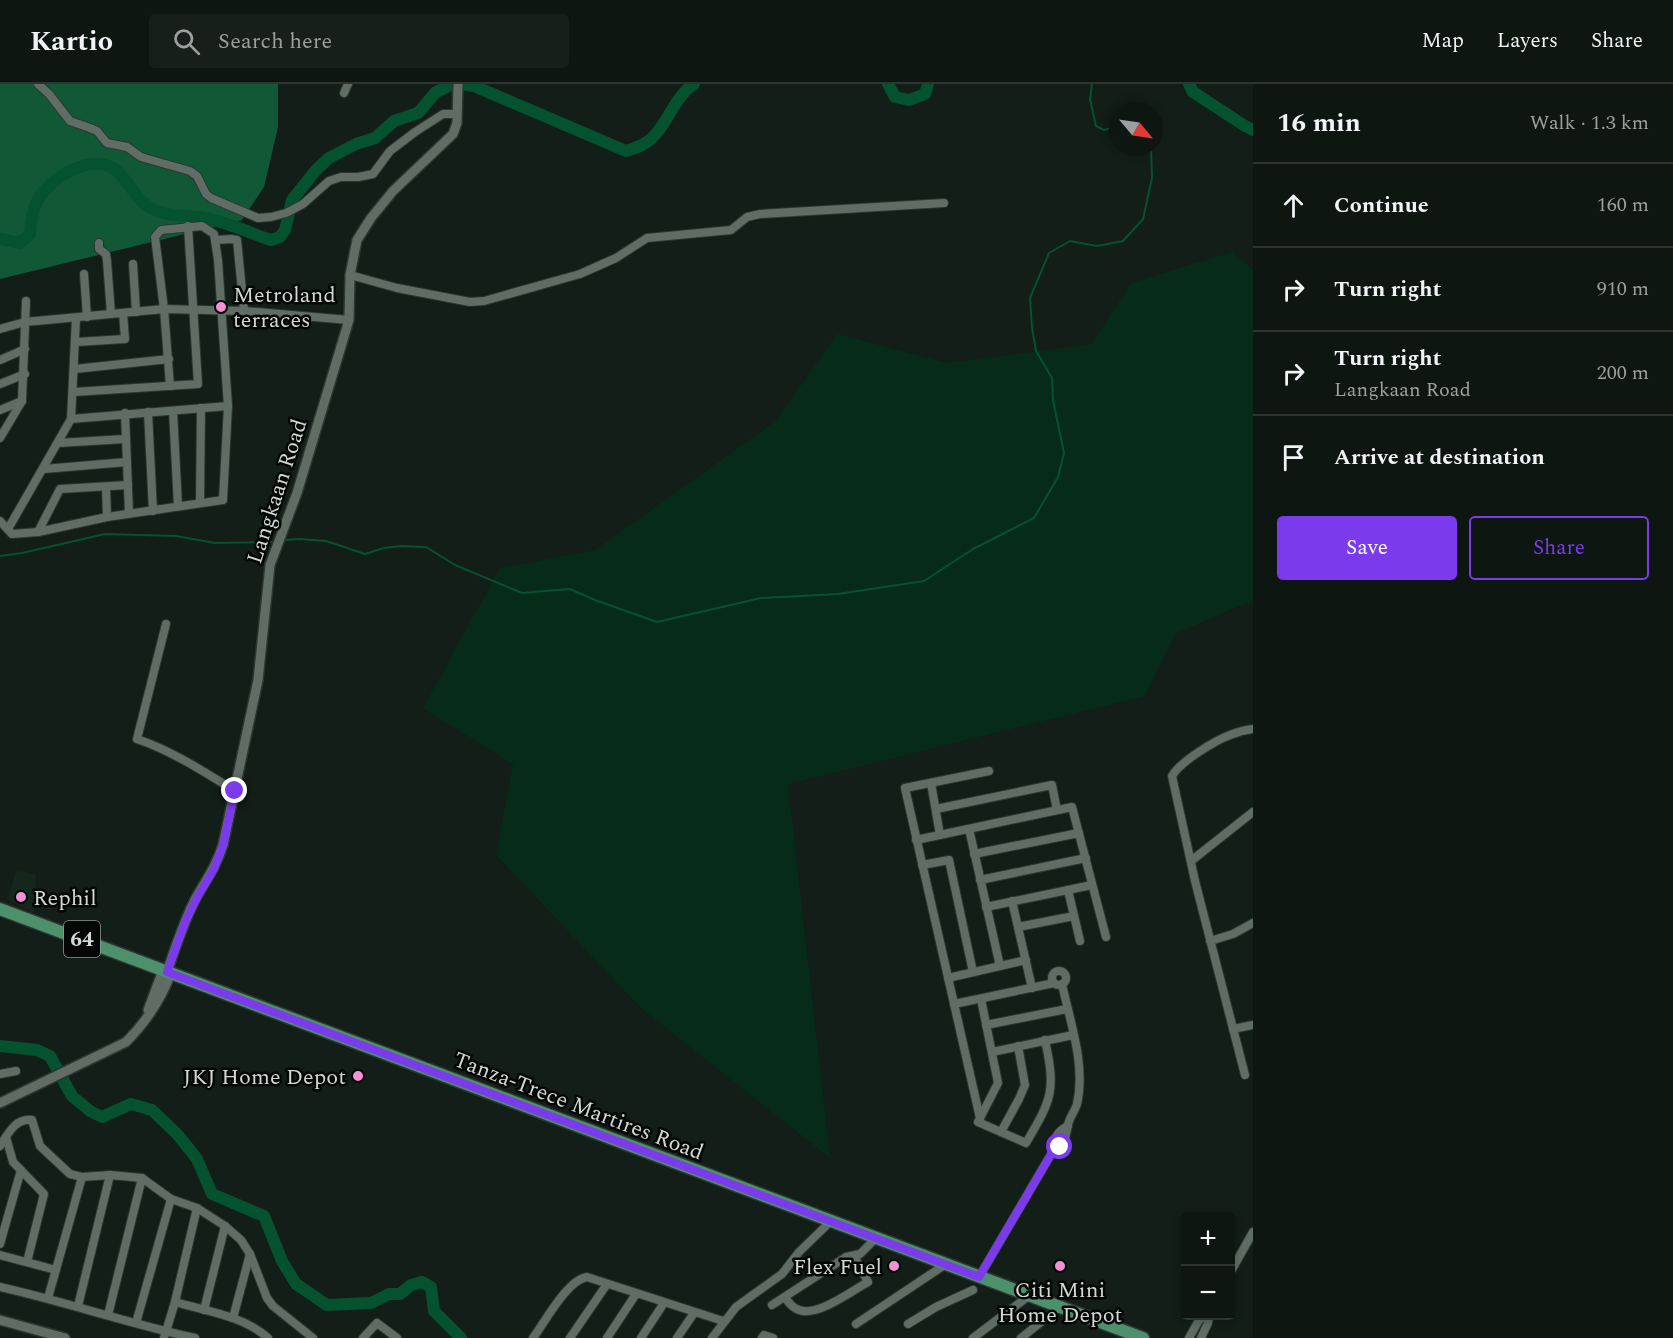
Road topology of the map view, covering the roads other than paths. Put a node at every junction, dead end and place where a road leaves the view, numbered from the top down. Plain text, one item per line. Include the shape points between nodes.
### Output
1 (38, 84) edge
2 (348, 84) edge
3 (458, 84) edge
4 (344, 93) dead end
5 (457, 114) junction
6 (944, 203) dead end
7 (188, 226) junction
8 (216, 240) junction
9 (99, 243) dead end
10 (133, 264) dead end
11 (84, 274) dead end
12 (350, 275) junction
13 (26, 301) dead end
14 (164, 309) junction
15 (192, 310) junction
16 (222, 311) junction
17 (244, 311) junction
18 (136, 312) junction
19 (123, 313) junction
20 (111, 314) junction
21 (87, 317) junction
22 (76, 318) junction
23 (349, 320) junction
24 (26, 322) junction
25 (0, 329) edge
26 (76, 342) junction
27 (25, 350) junction
28 (169, 359) junction
29 (0, 360) edge
30 (75, 369) junction
31 (25, 374) junction
32 (0, 384) edge
33 (170, 386) junction
34 (74, 392) junction
35 (22, 401) junction
36 (228, 406) junction
37 (201, 408) junction
38 (0, 410) edge
39 (173, 411) junction
40 (148, 412) junction
41 (125, 413) junction
42 (71, 419) junction
43 (0, 438) edge
44 (126, 439) junction
45 (58, 443) junction
46 (126, 462) junction
47 (44, 469) junction
48 (128, 485) junction
49 (106, 488) junction
50 (200, 503) junction
51 (178, 506) junction
52 (153, 511) junction
53 (129, 513) junction
54 (107, 517) junction
55 (0, 521) edge
56 (10, 532) junction
57 (38, 532) junction
58 (0, 535) edge
59 (166, 624) dead end
60 (1253, 729) edge
61 (989, 771) dead end
62 (931, 783) junction
63 (235, 791) junction
64 (936, 809) junction
65 (1057, 810) junction
66 (1253, 812) edge
67 (969, 829) junction
68 (1079, 833) junction
69 (940, 835) junction
70 (916, 840) junction
71 (975, 854) junction
72 (1086, 858) junction
73 (1191, 861) junction
74 (922, 865) junction
75 (980, 880) junction
76 (1092, 885) junction
77 (1068, 890) junction
78 (1012, 901) junction
79 (986, 907) junction
80 (0, 909) edge
81 (1074, 916) junction
82 (1253, 923) edge
83 (1018, 927) junction
84 (1106, 937) dead end
85 (1080, 941) dead end
86 (1210, 941) junction
87 (1026, 960) junction
88 (1000, 966) junction
89 (167, 972) junction
90 (973, 972) junction
91 (948, 978) junction
92 (1032, 988) junction
93 (981, 999) junction
94 (954, 1004) junction
95 (1067, 1009) junction
96 (986, 1025) junction
97 (1253, 1025) edge
98 (1233, 1029) junction
99 (1073, 1035) junction
100 (1045, 1041) junction
101 (1018, 1046) junction
102 (992, 1052) junction
103 (16, 1071) dead end
104 (0, 1074) edge
105 (1245, 1075) dead end
106 (0, 1103) edge
107 (980, 1118) junction
108 (1001, 1132) junction
109 (6, 1137) junction
110 (0, 1146) edge
111 (21, 1170) junction
112 (110, 1175) junction
113 (82, 1177) junction
114 (142, 1178) junction
115 (171, 1199) junction
116 (197, 1208) junction
117 (830, 1222) junction
118 (225, 1226) junction
119 (1253, 1232) edge
120 (876, 1238) junction
121 (0, 1244) edge
122 (250, 1254) junction
123 (0, 1256) edge
124 (854, 1256) junction
125 (27, 1262) junction
126 (946, 1264) junction
127 (1234, 1266) edge
128 (56, 1270) junction
129 (979, 1277) junction
130 (607, 1284) junction
131 (0, 1287) edge
132 (973, 1290) dead end
133 (636, 1294) junction
134 (1030, 1295) junction
135 (48, 1298) junction
136 (785, 1298) junction
137 (175, 1302) junction
138 (664, 1303) junction
139 (772, 1305) dead end
140 (78, 1306) junction
141 (1061, 1306) junction
142 (204, 1310) junction
143 (694, 1313) junction
144 (108, 1315) junction
145 (233, 1318) junction
146 (0, 1320) edge
147 (1199, 1320) edge
148 (1208, 1320) edge
149 (723, 1321) junction
150 (136, 1323) junction
151 (856, 1324) dead end
152 (908, 1324) dead end
153 (1120, 1334) edge
154 (165, 1335) edge
155 (65, 1338) edge
156 (195, 1338) edge
157 (268, 1338) edge
158 (312, 1338) edge
159 (363, 1338) edge
160 (397, 1338) edge
161 (533, 1338) edge
162 (570, 1338) edge
163 (607, 1338) edge
164 (641, 1338) edge
165 (676, 1338) edge
166 (712, 1338) edge
167 (762, 1338) edge
168 (773, 1338) edge
169 (973, 1338) edge
170 (1021, 1338) edge
171 (1143, 1338) edge
172 (1189, 1338) edge
173 (1201, 1338) edge

1 - 5 street via 70,121 97,131 107,143 127,147 141,158 190,171 211,198 258,218 286,213 329,181 373,174 390,151 415,132 443,114
2 - 4 street
3 - 5 street, Langkaan Road
5 - 12 street, Langkaan Road via 457,123 446,141 393,191 371,218 357,240
6 - 12 street via 760,214 730,231 647,238 580,274 470,302
7 - 8 street via 202,226
7 - 14 street via 161,230 155,237
7 - 15 street
8 - 16 street
8 - 17 street via 237,240
9 - 20 street via 99,249 106,254
10 - 18 street
11 - 21 street
12 - 23 street, Langkaan Road
13 - 24 street
14 - 15 street
14 - 18 street
14 - 28 street
15 - 16 street
15 - 33 street via 198,384
16 - 17 street
16 - 36 street
17 - 23 street
18 - 19 street
19 - 20 street
19 - 26 street via 125,339
20 - 21 street
21 - 22 street
22 - 24 street
22 - 26 street
23 - 63 street, Langkaan Road via 297,493 270,565 258,680
24 - 25 street
24 - 27 street
26 - 30 street
27 - 29 street
27 - 31 street
28 - 30 street
28 - 33 street
30 - 34 street
31 - 32 street
31 - 35 street
33 - 34 street
34 - 42 street
35 - 38 street
35 - 43 street
36 - 37 street
36 - 50 street via 223,500
37 - 39 street
37 - 50 street
39 - 40 street
39 - 51 street
40 - 41 street
40 - 52 street
41 - 42 street
41 - 44 street
42 - 45 street
44 - 45 street
44 - 46 street
45 - 47 street
46 - 47 street
46 - 48 street
47 - 56 street
48 - 49 street
48 - 53 street
49 - 54 street
49 - 57 street via 60,489
50 - 51 street
51 - 52 street
52 - 53 street
53 - 54 street
54 - 57 street
55 - 56 street
56 - 57 street
56 - 58 street
59 - 63 street via 137,739 194,765
60 - 73 street via 1217,741 1172,776
61 - 62 street
62 - 64 street
62 - 70 street via 905,788
63 - 89 street, Langkaan Road via 214,869 186,920
64 - 65 street via 1052,785
64 - 69 street
65 - 67 street
65 - 68 street via 1072,807
66 - 73 street
67 - 69 street
67 - 71 street
68 - 71 street
68 - 72 street
69 - 70 street
70 - 74 street
71 - 75 street
72 - 75 street
72 - 76 street
73 - 86 street
74 - 90 street via 949,860
74 - 91 street
75 - 79 street
76 - 77 street
76 - 84 street
77 - 78 street
77 - 81 street
78 - 79 street
78 - 83 street
79 - 88 street
80 - 89 main road, Tanza-Trece Martires Road / 64
81 - 83 street
81 - 85 street
82 - 86 street
83 - 87 street
86 - 98 street
87 - 88 street
87 - 92 street
88 - 90 street
89 - 106 street, Langkaan Road via 162,985 164,993 126,1041
89 - 117 main road, Tanza-Trece Martires Road / 64
90 - 91 street
91 - 94 street
92 - 93 street
92 - 95 street via 1058,984
93 - 94 street
93 - 96 street
94 - 107 street
95 - 96 street
95 - 99 street
96 - 102 street
97 - 98 street
98 - 105 street
99 - 100 street
99 - 129 street via 1080,1069 1077,1104 1068,1134 1053,1151
100 - 101 street
100 - 108 street via 1052,1078 1044,1111 1026,1143
101 - 102 street
101 - 108 street via 1025,1085
102 - 107 street via 998,1083
103 - 104 street
107 - 108 street via 978,1122
109 - 110 street
109 - 111 street via 13,1162
109 - 113 street via 14,1124 32,1120 40,1146 70,1174
111 - 121 street
111 - 125 street via 44,1194
112 - 113 street
112 - 114 street
112 - 140 street
113 - 128 street
114 - 115 street
114 - 144 street
115 - 116 street
115 - 150 street
116 - 118 street
116 - 137 street
117 - 120 main road, Tanza-Trece Martires Road / 64
117 - 149 street via 782,1274
118 - 122 street
118 - 142 street
119 - 127 street
120 - 124 street
120 - 126 main road, Tanza-Trece Martires Road / 64
122 - 145 street
122 - 158 street via 267,1298
123 - 125 street
124 - 136 street via 846,1257
124 - 136 street via 868,1282 816,1312 794,1308
125 - 128 street
126 - 129 main road, Tanza-Trece Martires Road / 64
126 - 151 street
128 - 135 street
129 - 134 main road, Tanza-Trece Martires Road / 64
130 - 133 street
130 - 161 street via 587,1277 578,1280
130 - 162 street
131 - 135 street
132 - 152 street
133 - 138 street
133 - 163 street
134 - 141 main road, Tanza-Trece Martires Road / 64
134 - 169 street
135 - 140 street
136 - 139 street
137 - 142 street
137 - 154 street
138 - 143 street
138 - 164 street
140 - 144 street
141 - 153 main road, Tanza-Trece Martires Road / 64
141 - 170 street
142 - 145 street
143 - 149 street
143 - 165 street
144 - 150 street
145 - 157 street
146 - 155 street
147 - 172 street
148 - 173 street
149 - 166 street
150 - 154 street
153 - 171 main road, Tanza-Trece Martires Road / 64
154 - 156 street
159 - 160 street via 377,1323
167 - 168 street

